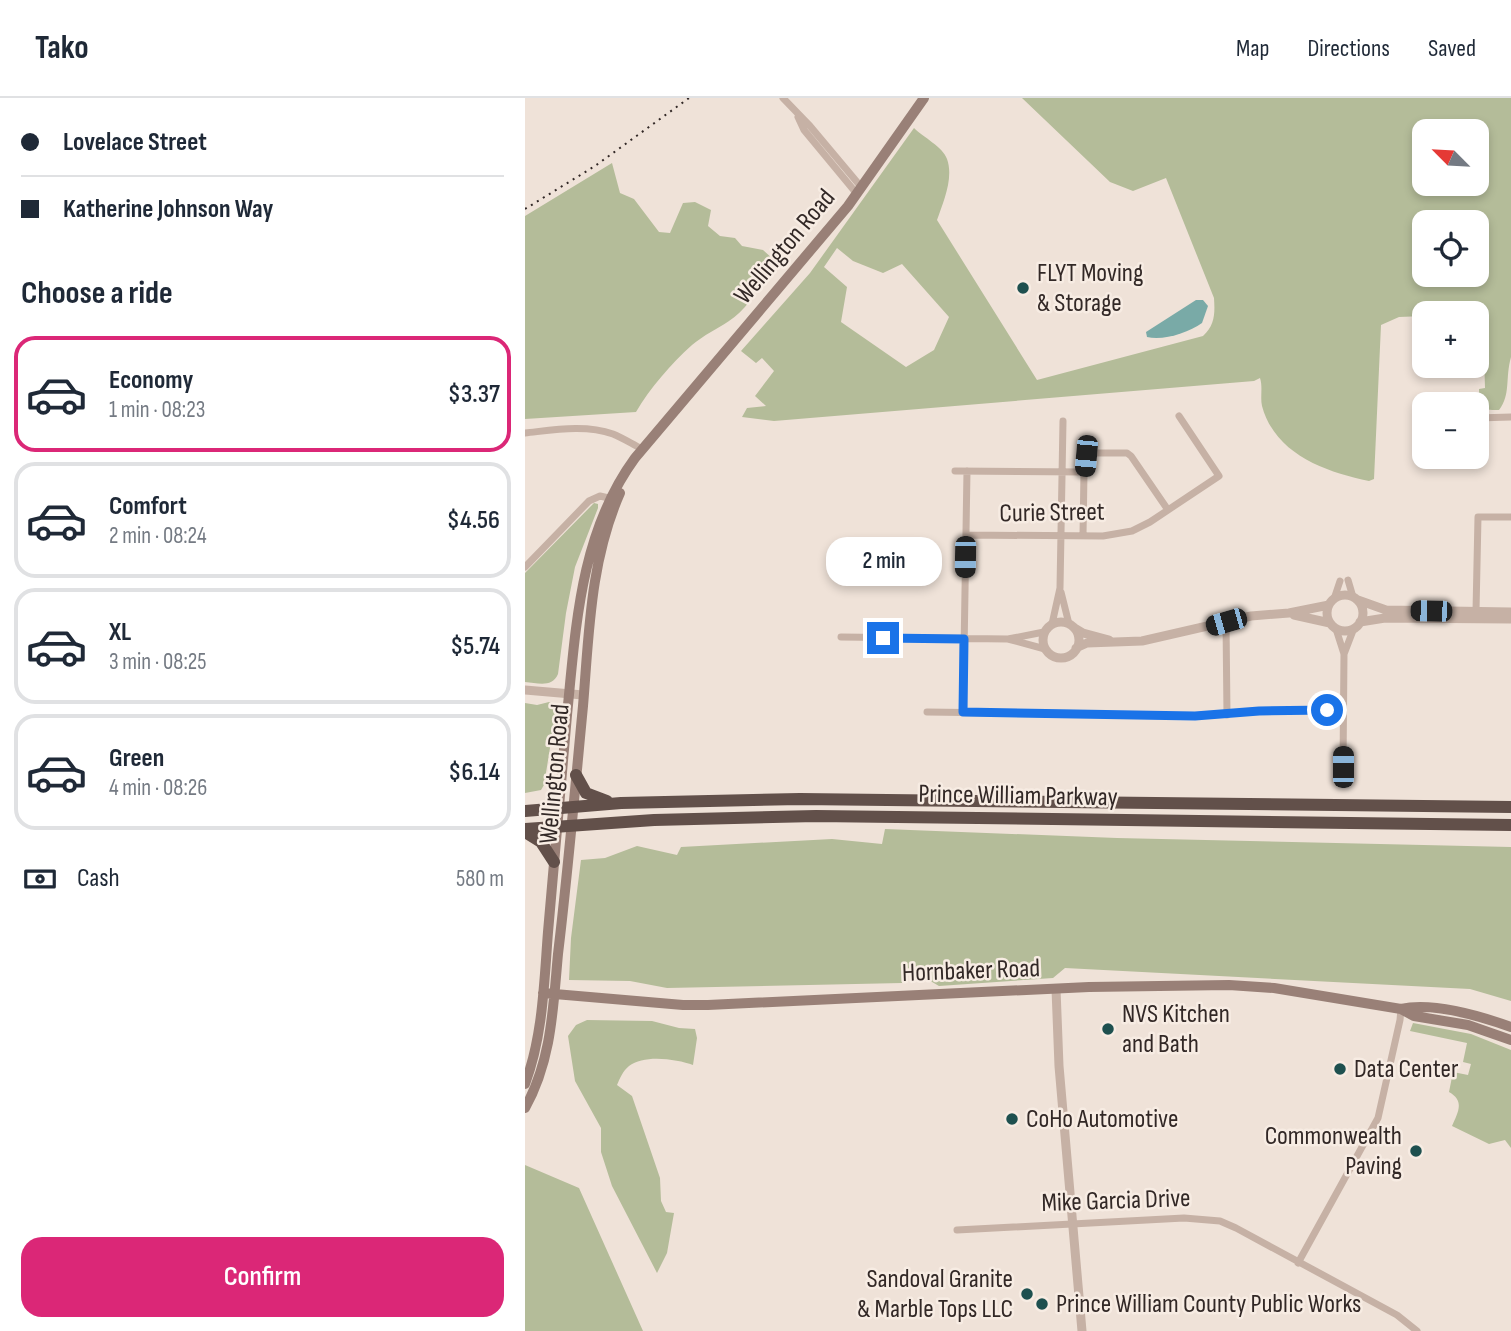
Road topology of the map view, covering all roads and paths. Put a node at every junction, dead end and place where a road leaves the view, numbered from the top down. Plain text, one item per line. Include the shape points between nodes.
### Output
1 (783, 98) edge
2 (924, 98) edge
3 (860, 191) junction
4 (1179, 416) dead end
5 (1511, 417) edge
6 (1489, 418) edge
7 (1062, 421) dead end
8 (525, 433) edge
9 (642, 449) junction
10 (955, 471) dead end
11 (967, 471) junction
12 (1062, 472) junction
13 (1084, 472) junction
14 (614, 499) junction
15 (1168, 510) junction
16 (1511, 517) edge
17 (966, 535) junction
18 (1061, 535) junction
19 (1083, 536) junction
20 (525, 567) edge
21 (1060, 588) junction
22 (1355, 599) junction
23 (1331, 602) junction
24 (1476, 611) junction
25 (1511, 612) edge
26 (1289, 613) junction
27 (1511, 619) edge
28 (1226, 622) junction
29 (1052, 624) junction
30 (1071, 625) junction
31 (1357, 625) junction
32 (1333, 626) junction
33 (1044, 632) junction
34 (841, 637) dead end
35 (964, 639) junction
36 (1007, 639) junction
37 (1118, 642) junction
38 (1076, 648) junction
39 (1045, 649) junction
40 (1344, 654) junction
41 (525, 690) edge
42 (569, 694) junction
43 (583, 695) junction
44 (1343, 710) junction
45 (927, 712) dead end
46 (963, 712) junction
47 (1227, 715) junction
48 (1343, 767) dead end
49 (576, 775) junction
50 (621, 803) junction
51 (573, 807) junction
52 (1511, 807) edge
53 (558, 808) junction
54 (525, 811) edge
55 (572, 825) junction
56 (1511, 825) edge
57 (557, 826) junction
58 (525, 830) edge
59 (554, 862) junction
60 (1056, 989) junction
61 (543, 993) junction
62 (555, 993) junction
63 (1401, 1009) junction
64 (1511, 1027) edge
65 (1511, 1040) edge
66 (525, 1084) edge
67 (525, 1108) edge
68 (1073, 1222) junction
69 (957, 1230) dead end
70 (1298, 1263) junction
71 (1082, 1331) edge
72 (1417, 1331) edge

1 - 3 street via 804,130
2 - 3 main road, Wellington Road
3 - 9 main road, Wellington Road
4 - 15 street, Curie Street via 1219,476
5 - 6 street
7 - 12 street
8 - 9 street via 593,430
9 - 14 main road, Wellington Road
10 - 11 street
11 - 12 street
11 - 17 street
12 - 13 street
12 - 18 street
13 - 15 street via 1088,453 1127,453
13 - 19 street
14 - 20 street via 600,496 589,500
14 - 42 main road, Wellington Road via 594,538 583,581
14 - 43 main road, Wellington Road via 595,576
15 - 19 street, Curie Street via 1132,531
16 - 24 street via 1478,517
17 - 18 street, Curie Street
17 - 35 street
18 - 19 street, Curie Street
18 - 21 street
21 - 29 street
21 - 30 street
22 - 23 street via 1341,595
22 - 23 street via 1344,581
22 - 24 street via 1385,610
22 - 31 street via 1363,610
23 - 26 street
23 - 32 street via 1327,614
24 - 25 street
26 - 28 street
26 - 32 street
27 - 31 street via 1385,618
28 - 37 street
28 - 47 street
29 - 30 street
29 - 33 street
30 - 37 street
30 - 38 street via 1078,638
31 - 32 street via 1347,631
31 - 40 street
32 - 40 street
33 - 36 street
33 - 39 street
34 - 35 street
35 - 36 street
35 - 46 street
36 - 39 street
37 - 38 street
38 - 39 street via 1061,657
40 - 44 street
41 - 42 street
42 - 43 street
42 - 53 main road, Wellington Road
43 - 49 main road, Wellington Road
44 - 47 street
44 - 48 street
45 - 46 street
46 - 47 street
49 - 50 highway via 592,796
49 - 51 main road, Wellington Road
50 - 51 highway, Prince William Parkway
50 - 52 highway, Prince William Parkway via 800,799
51 - 53 highway, Prince William Parkway
51 - 55 main road, Wellington Road
53 - 54 highway, Prince William Parkway
53 - 57 main road, Wellington Road
55 - 56 highway, Prince William Parkway via 816,816
55 - 57 highway, Prince William Parkway
55 - 62 main road, Wellington Road
57 - 58 highway, Prince William Parkway
57 - 59 main road, Wellington Road
58 - 59 highway via 541,842
59 - 61 main road, Wellington Road
60 - 62 main road, Hornbaker Road via 708,1005
60 - 63 main road, Hornbaker Road via 1254,986
60 - 68 street
61 - 62 main road, Hornbaker Road
61 - 66 main road, Wellington Road via 536,1051
62 - 67 main road, Wellington Road via 547,1050
63 - 64 main road, Hornbaker Road via 1415,1006 1456,1012
63 - 65 main road, Hornbaker Road
63 - 70 street via 1378,1118
68 - 69 street, Mike Garcia Drive
68 - 70 street, Mike Garcia Drive via 1205,1218 1236,1228
68 - 71 street
70 - 72 street, Mike Garcia Drive via 1397,1315

